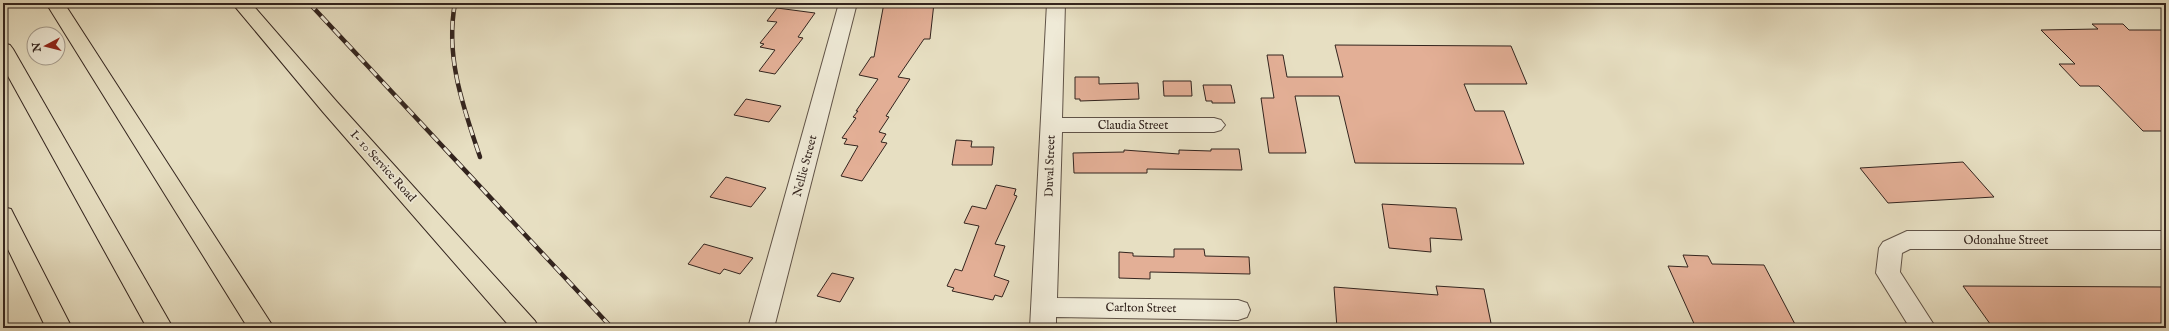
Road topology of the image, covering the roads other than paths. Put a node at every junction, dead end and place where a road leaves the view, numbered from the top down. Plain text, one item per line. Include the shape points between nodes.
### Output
1 (55, 3) edge
2 (241, 3) edge
3 (848, 3) edge
4 (1056, 3) edge
5 (3, 49) edge
6 (1051, 125) junction
7 (1214, 126) dead end
8 (3, 215) edge
9 (2166, 240) edge
10 (1238, 310) dead end
11 (1044, 317) edge
12 (59, 328) edge
13 (160, 328) edge
14 (261, 328) edge
15 (526, 328) edge
16 (762, 328) edge
17 (1923, 328) edge

1 - 14 main road
2 - 15 main road, I- 10 Service Road
3 - 16 street, Nellie Street
4 - 6 street, Duval Street
5 - 13 main road
6 - 7 street, Claudia Street
6 - 11 street, Duval Street
8 - 12 main road
9 - 17 street, Odonahue Street via 1907,240 1891,248 1888,274
10 - 11 street, Carlton Street

